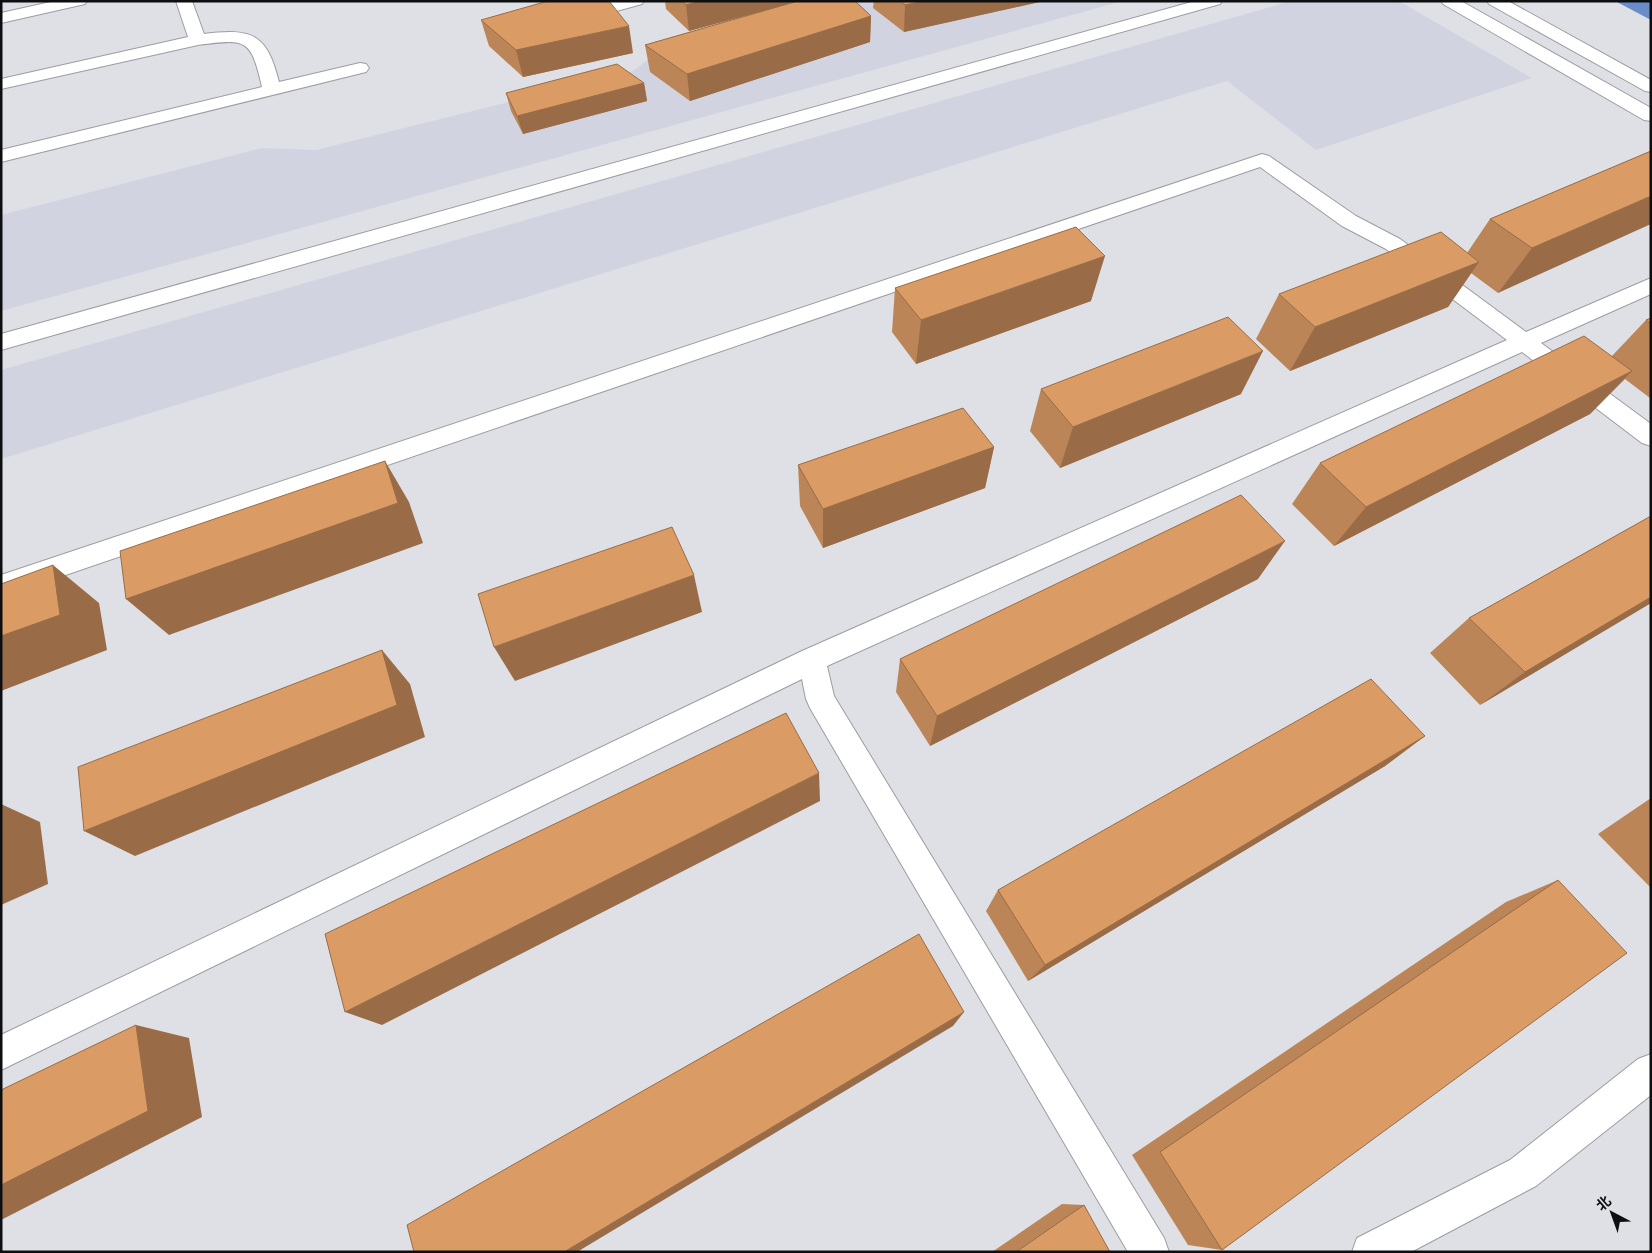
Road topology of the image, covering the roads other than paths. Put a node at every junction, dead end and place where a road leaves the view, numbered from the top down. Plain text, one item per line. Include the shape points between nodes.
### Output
1 (79, 1) edge
2 (184, 1) edge
3 (610, 1) edge
4 (636, 1) edge
5 (1214, 1) edge
6 (1449, 1) edge
7 (1495, 1) edge
8 (1, 18) edge
9 (198, 40) junction
10 (360, 68) dead end
11 (1, 84) edge
12 (1651, 87) edge
13 (272, 90) junction
14 (1651, 116) edge
15 (1, 156) edge
16 (1651, 285) edge
17 (1, 342) edge
18 (1524, 342) junction
19 (1651, 437) edge
20 (1, 586) edge
21 (812, 660) junction
22 (1, 1053) edge
23 (1651, 1072) edge
24 (1150, 1252) edge
25 (1371, 1252) edge

1 - 8 street
2 - 9 street
3 - 4 street via 614,6
5 - 17 street
6 - 14 street
7 - 12 street
9 - 11 street
9 - 13 street via 248,40 258,48
10 - 13 street
13 - 15 street
16 - 18 street
18 - 19 street
18 - 20 street via 1393,244 1349,221 1262,160
18 - 21 street
21 - 22 street
21 - 24 street via 820,698
23 - 25 street via 1523,1173

